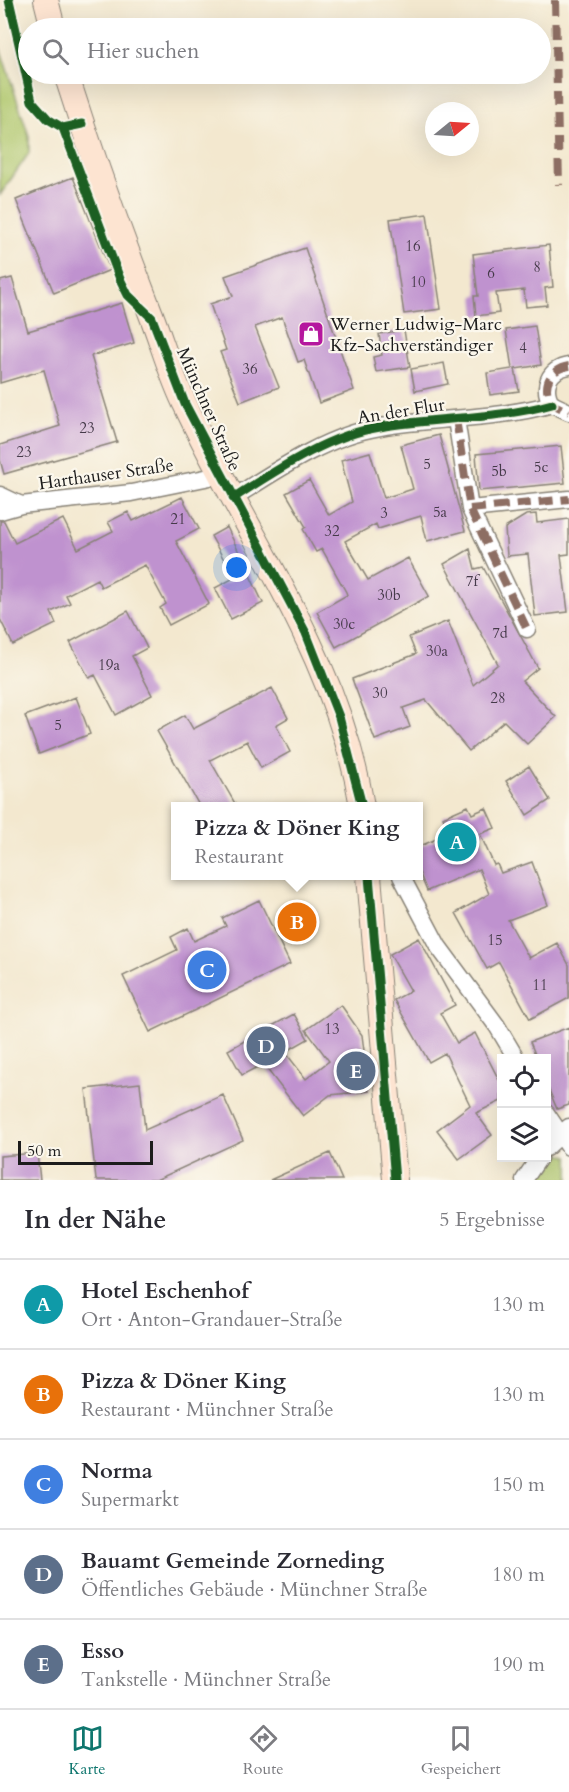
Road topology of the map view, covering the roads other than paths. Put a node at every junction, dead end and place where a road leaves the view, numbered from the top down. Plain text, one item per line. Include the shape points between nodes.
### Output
1 (46, 0) edge
2 (50, 18) edge
3 (69, 84) edge
4 (569, 366) edge
5 (552, 404) junction
6 (569, 412) edge
7 (456, 419) junction
8 (220, 475) junction
9 (0, 495) edge
10 (233, 498) junction
11 (569, 499) edge
12 (21, 505) junction
13 (470, 509) junction
14 (0, 511) edge
15 (527, 629) dead end
16 (361, 802) edge
17 (369, 880) edge
18 (403, 880) edge
19 (513, 1054) edge
20 (551, 1119) edge
21 (566, 1136) edge
22 (551, 1145) edge
23 (536, 1162) edge
24 (395, 1180) edge
25 (524, 1180) edge

1 - 2 street
3 - 8 street, Münchner Straße via 130,261 185,404
4 - 5 street via 560,367 550,377 546,391
5 - 6 street
5 - 7 street, An der Flur via 530,411
7 - 10 street, An der Flur via 379,427 353,434 280,469
7 - 13 street, An der Flur
8 - 10 street, Münchner Straße
8 - 12 street, Harthauser Straße via 131,493
9 - 12 street, Harthauser Straße
10 - 16 street, Münchner Straße via 274,569 321,667 348,744
11 - 13 street
12 - 14 street
13 - 15 street, An der Flur
17 - 24 street
18 - 19 street via 438,946
20 - 21 street
21 - 22 street
23 - 25 street

